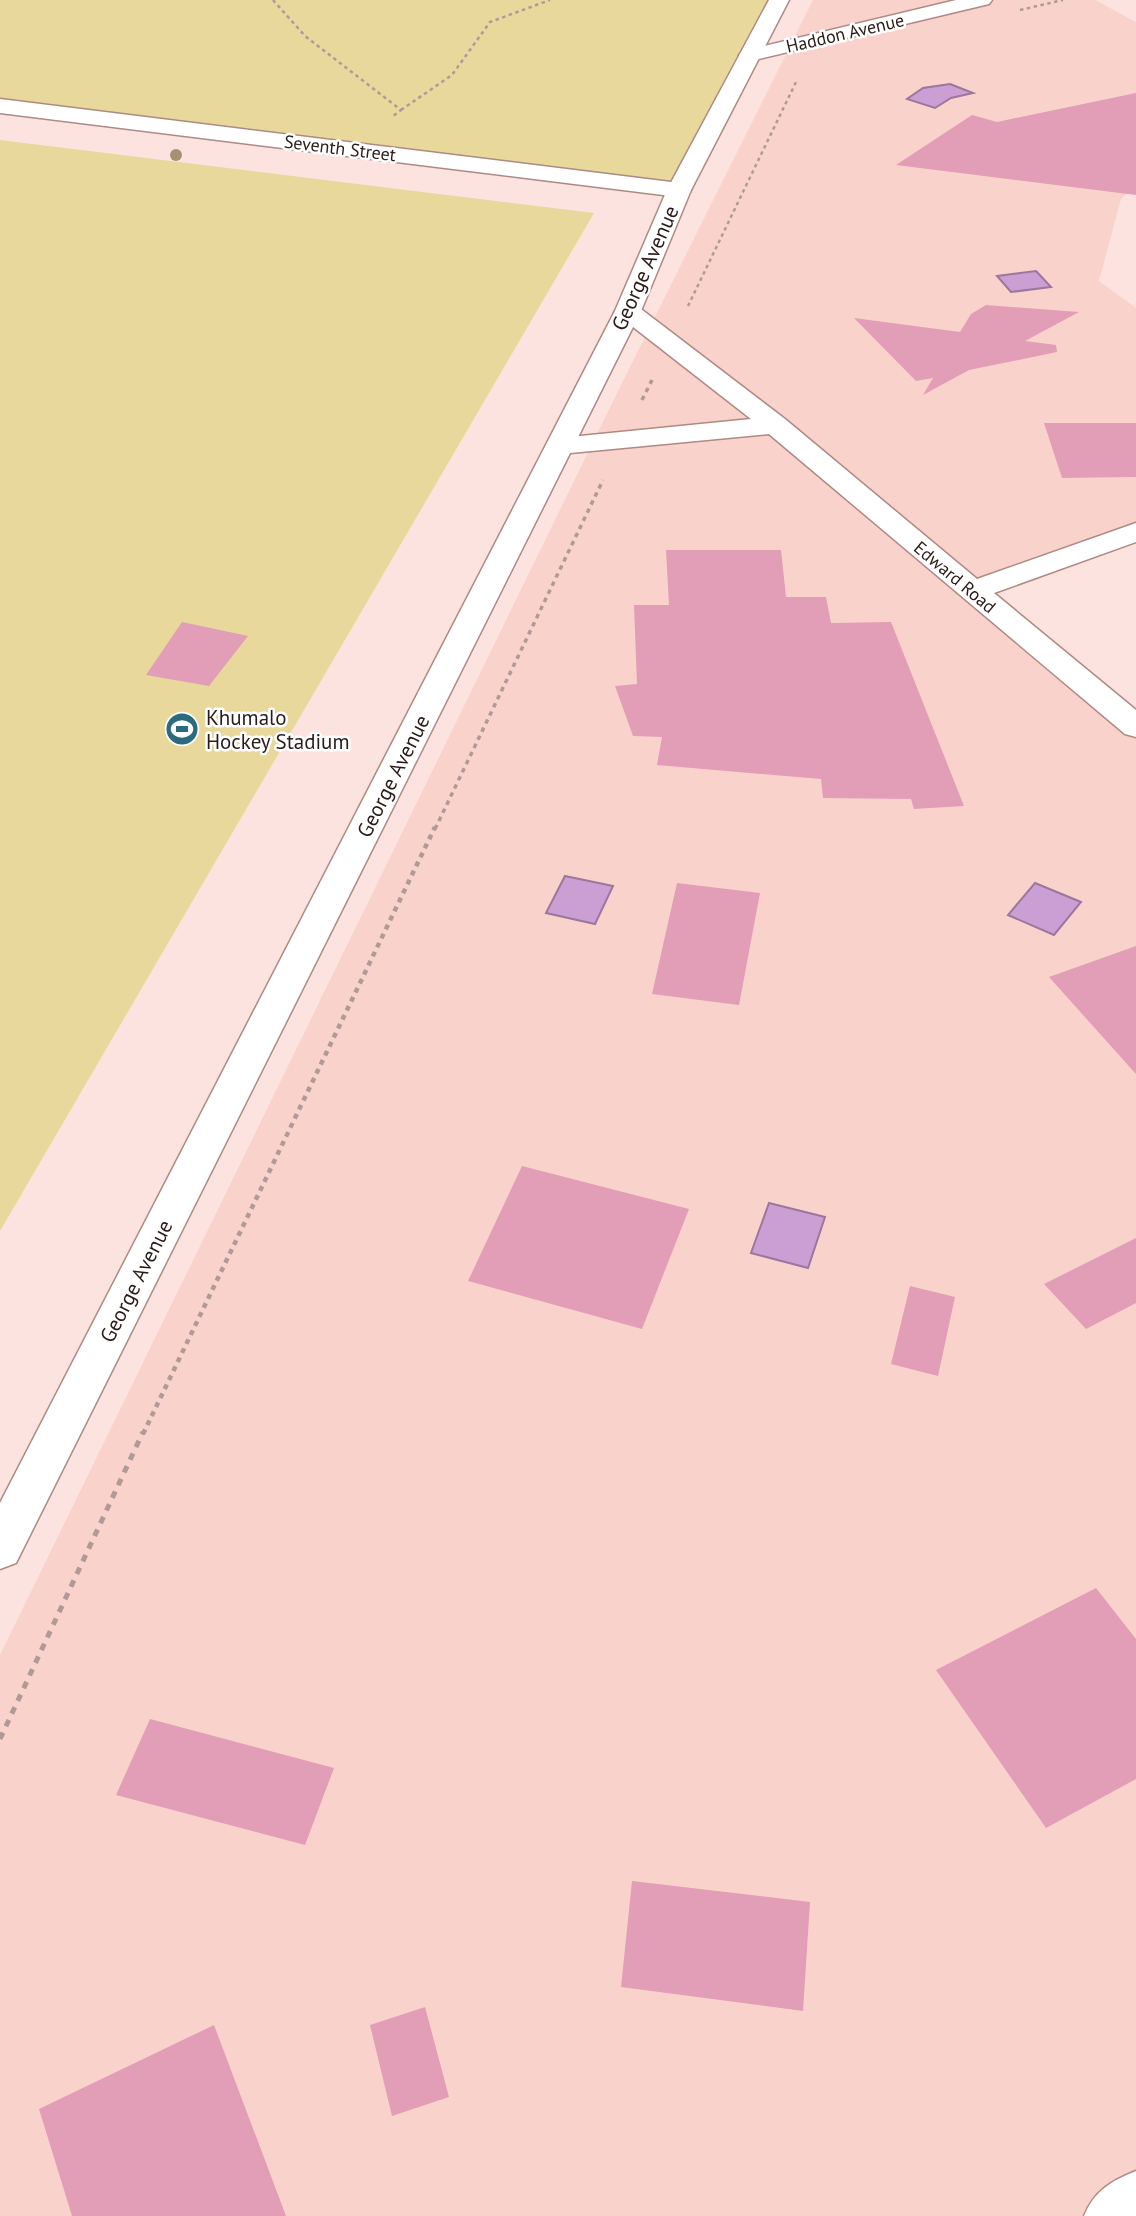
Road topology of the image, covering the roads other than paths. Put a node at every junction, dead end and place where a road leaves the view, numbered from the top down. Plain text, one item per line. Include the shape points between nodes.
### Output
1 (779, 0) edge
2 (907, 0) edge
3 (982, 0) edge
4 (940, 10) junction
5 (750, 55) junction
6 (0, 106) edge
7 (680, 190) junction
8 (628, 311) junction
9 (775, 425) junction
10 (560, 446) junction
11 (1136, 532) edge
12 (971, 591) junction
13 (1136, 727) edge
14 (0, 1549) edge
15 (1136, 2199) edge
16 (1112, 2216) edge

1 - 5 street, George Avenue
2 - 4 street, Haddon Avenue
3 - 4 street, Haddon Avenue
4 - 5 street, Haddon Avenue
5 - 7 street, George Avenue
6 - 7 street, Seventh Street
7 - 8 street, George Avenue
8 - 9 street, Edward Road
8 - 10 street, George Avenue
9 - 10 street
9 - 12 street, Edward Road
10 - 14 street, George Avenue
11 - 12 street
12 - 13 street, Edward Road
15 - 16 street

